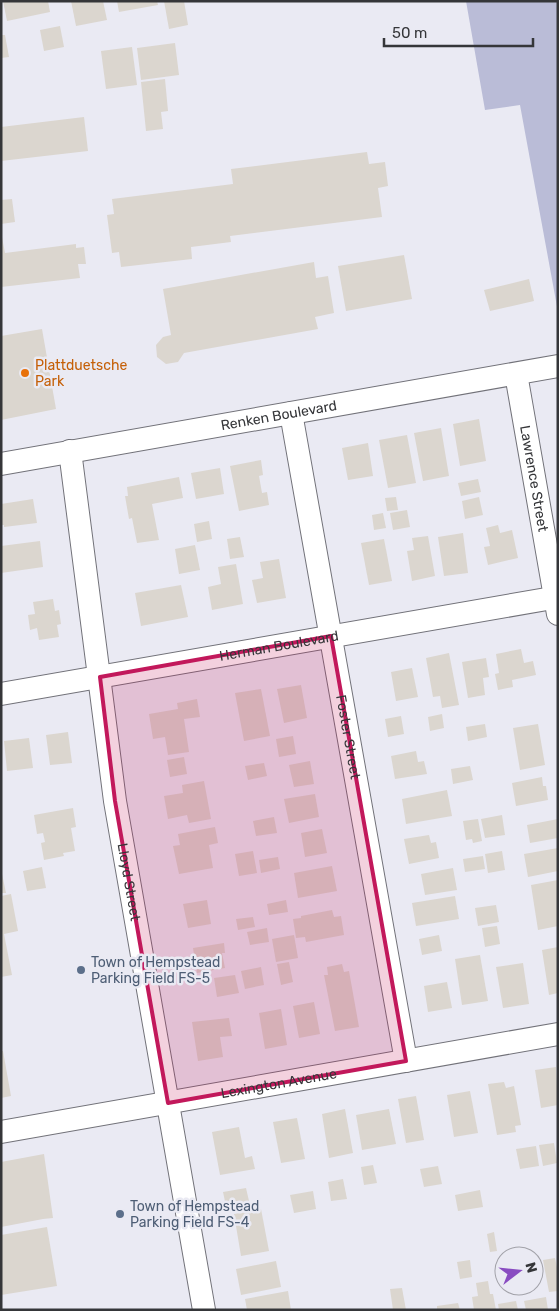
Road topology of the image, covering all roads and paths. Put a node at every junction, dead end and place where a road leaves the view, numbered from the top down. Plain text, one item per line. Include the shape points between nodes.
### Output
1 (558, 366) edge
2 (516, 374) junction
3 (291, 412) junction
4 (70, 451) junction
5 (1, 464) edge
6 (557, 603) edge
7 (331, 636) junction
8 (100, 677) junction
9 (1, 694) edge
10 (558, 1034) edge
11 (406, 1060) junction
12 (168, 1103) junction
13 (1, 1132) edge
14 (204, 1310) edge

1 - 2 street, Renken Boulevard
2 - 3 street, Renken Boulevard
2 - 6 street, Lawrence Street
3 - 4 street, Renken Boulevard
3 - 7 street, Foster Street
4 - 5 street, Renken Boulevard
4 - 8 street, Lloyd Street
6 - 7 street, Herman Boulevard
7 - 8 street, Herman Boulevard
7 - 11 street, Foster Street
8 - 9 street, Herman Boulevard
8 - 12 street, Lloyd Street via 115,800
10 - 11 street, Lexington Avenue
11 - 12 street, Lexington Avenue
12 - 13 street, Lexington Avenue
12 - 14 street, Lloyd Street

